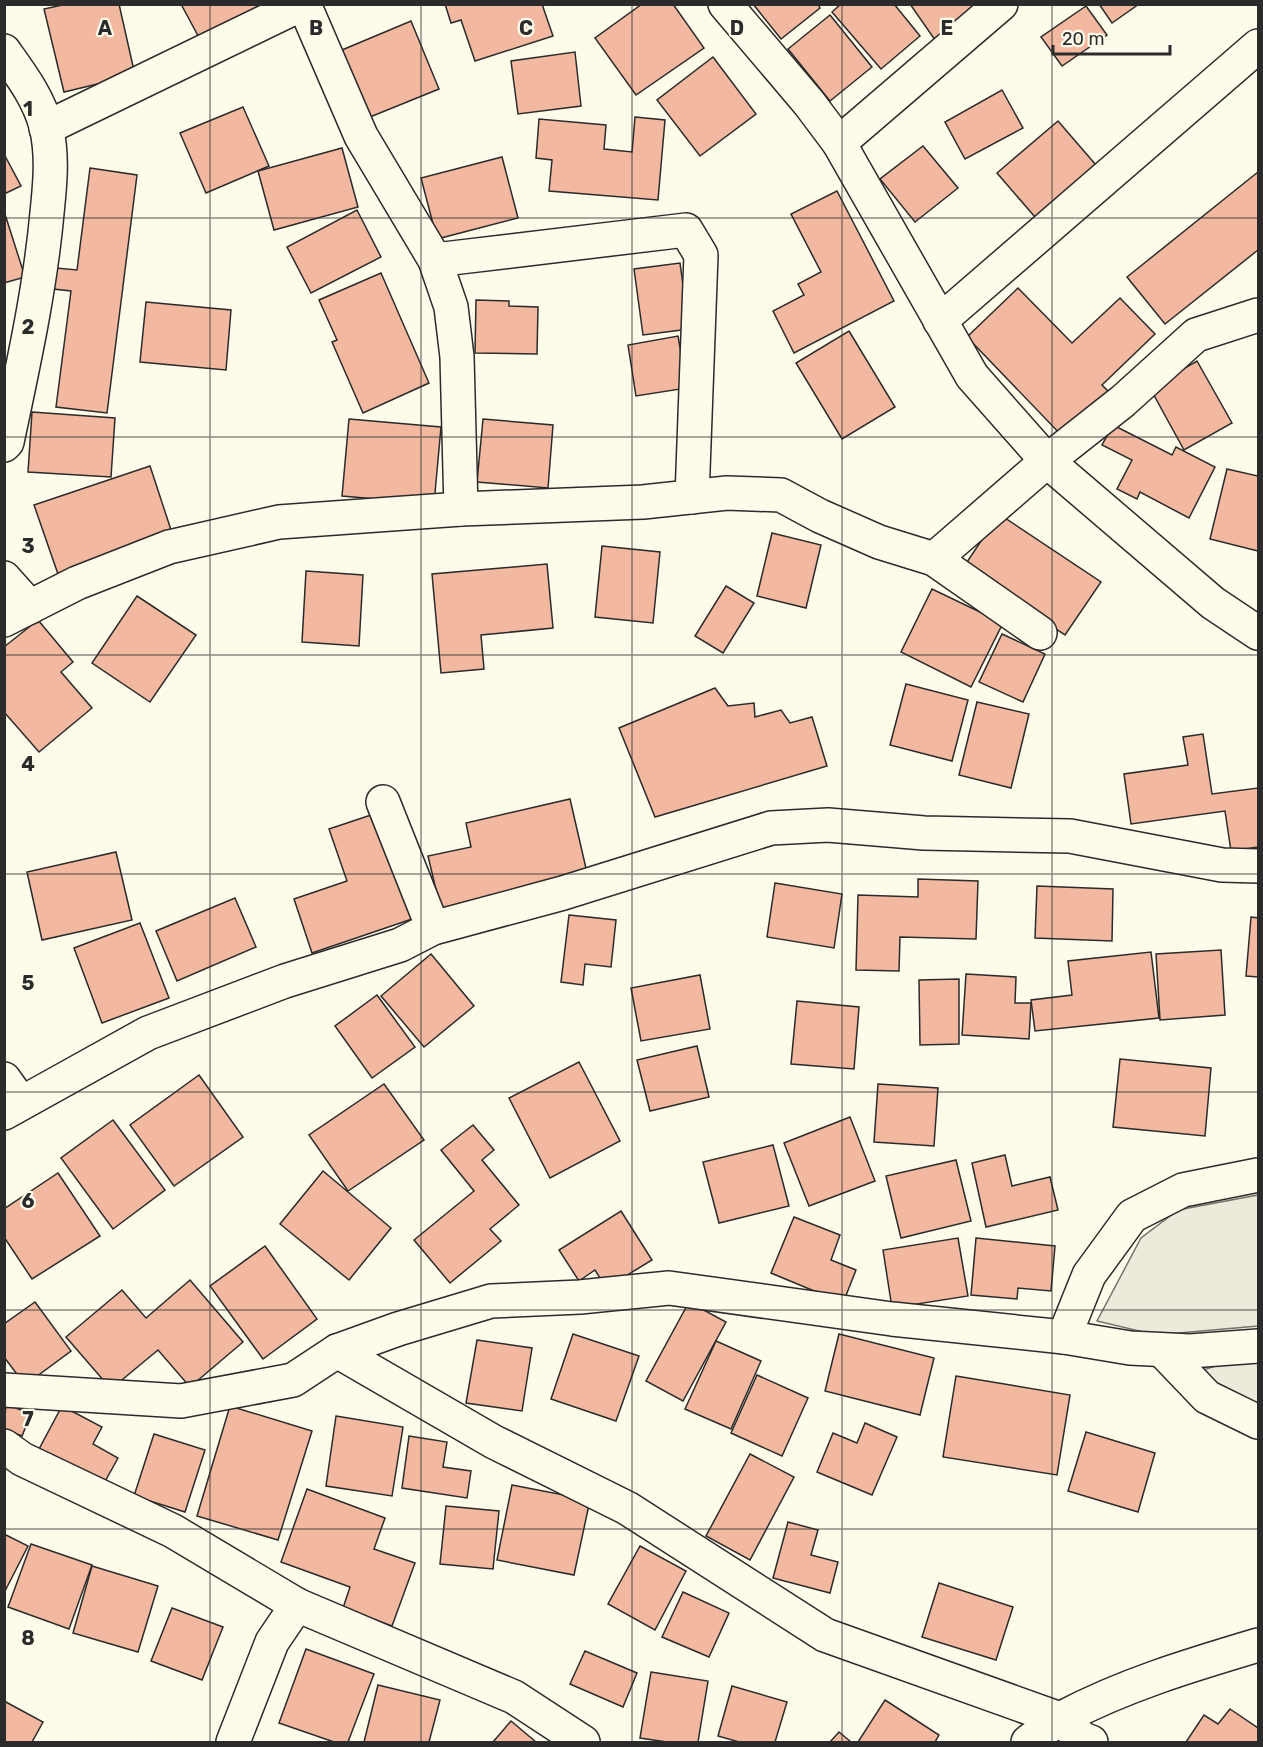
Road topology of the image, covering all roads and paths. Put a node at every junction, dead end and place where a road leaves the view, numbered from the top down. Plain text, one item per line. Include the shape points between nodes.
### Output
1 (303, 4) edge
2 (725, 4) edge
3 (1001, 4) edge
4 (1258, 46) edge
5 (4, 51) edge
6 (46, 128) junction
7 (839, 143) junction
8 (435, 260) junction
9 (1258, 315) edge
10 (940, 321) junction
11 (4, 445) edge
12 (1047, 461) junction
13 (692, 497) junction
14 (461, 509) junction
15 (934, 559) junction
16 (4, 578) edge
17 (17, 613) edge
18 (1040, 633) dead end
19 (1258, 633) edge
20 (383, 802) dead end
21 (1258, 866) edge
22 (433, 928) junction
23 (10, 1099) edge
24 (1258, 1175) edge
25 (1064, 1337) junction
26 (1258, 1346) edge
27 (1162, 1350) junction
28 (337, 1351) junction
29 (4, 1390) edge
30 (1258, 1422) edge
31 (4, 1446) edge
32 (297, 1605) junction
33 (1258, 1645) edge
34 (1060, 1719) junction
35 (233, 1743) edge
36 (583, 1743) edge
37 (1028, 1743) edge
38 (1091, 1743) edge

1 - 6 street
1 - 8 street via 362,136
2 - 7 street
3 - 7 street
4 - 10 street
5 - 6 street via 34,94
6 - 11 street via 51,170 44,254
7 - 10 street
8 - 13 street via 686,230 701,255
8 - 14 street via 451,307 457,357
9 - 12 street via 1196,335 1123,401
10 - 12 street via 972,376
12 - 15 street
12 - 19 street via 1213,603
13 - 14 street
13 - 15 street via 727,493 781,495 879,542
14 - 17 street via 279,522 169,547 77,583
15 - 18 street
16 - 17 street
20 - 22 street
21 - 22 street via 1222,866 1070,836 924,833 828,825 771,828 563,893
22 - 23 street via 400,945 285,981 148,1033
24 - 25 street via 1183,1190 1132,1216 1089,1275
25 - 27 street
25 - 28 street via 892,1319 669,1288 491,1302
26 - 27 street
27 - 30 street via 1207,1397
28 - 29 street via 293,1380 181,1401
28 - 34 street via 494,1442 627,1508 825,1635
31 - 32 street via 22,1459 173,1531
32 - 35 street via 272,1642
32 - 36 street via 514,1697
33 - 34 street via 1134,1685
34 - 37 street
34 - 38 street

